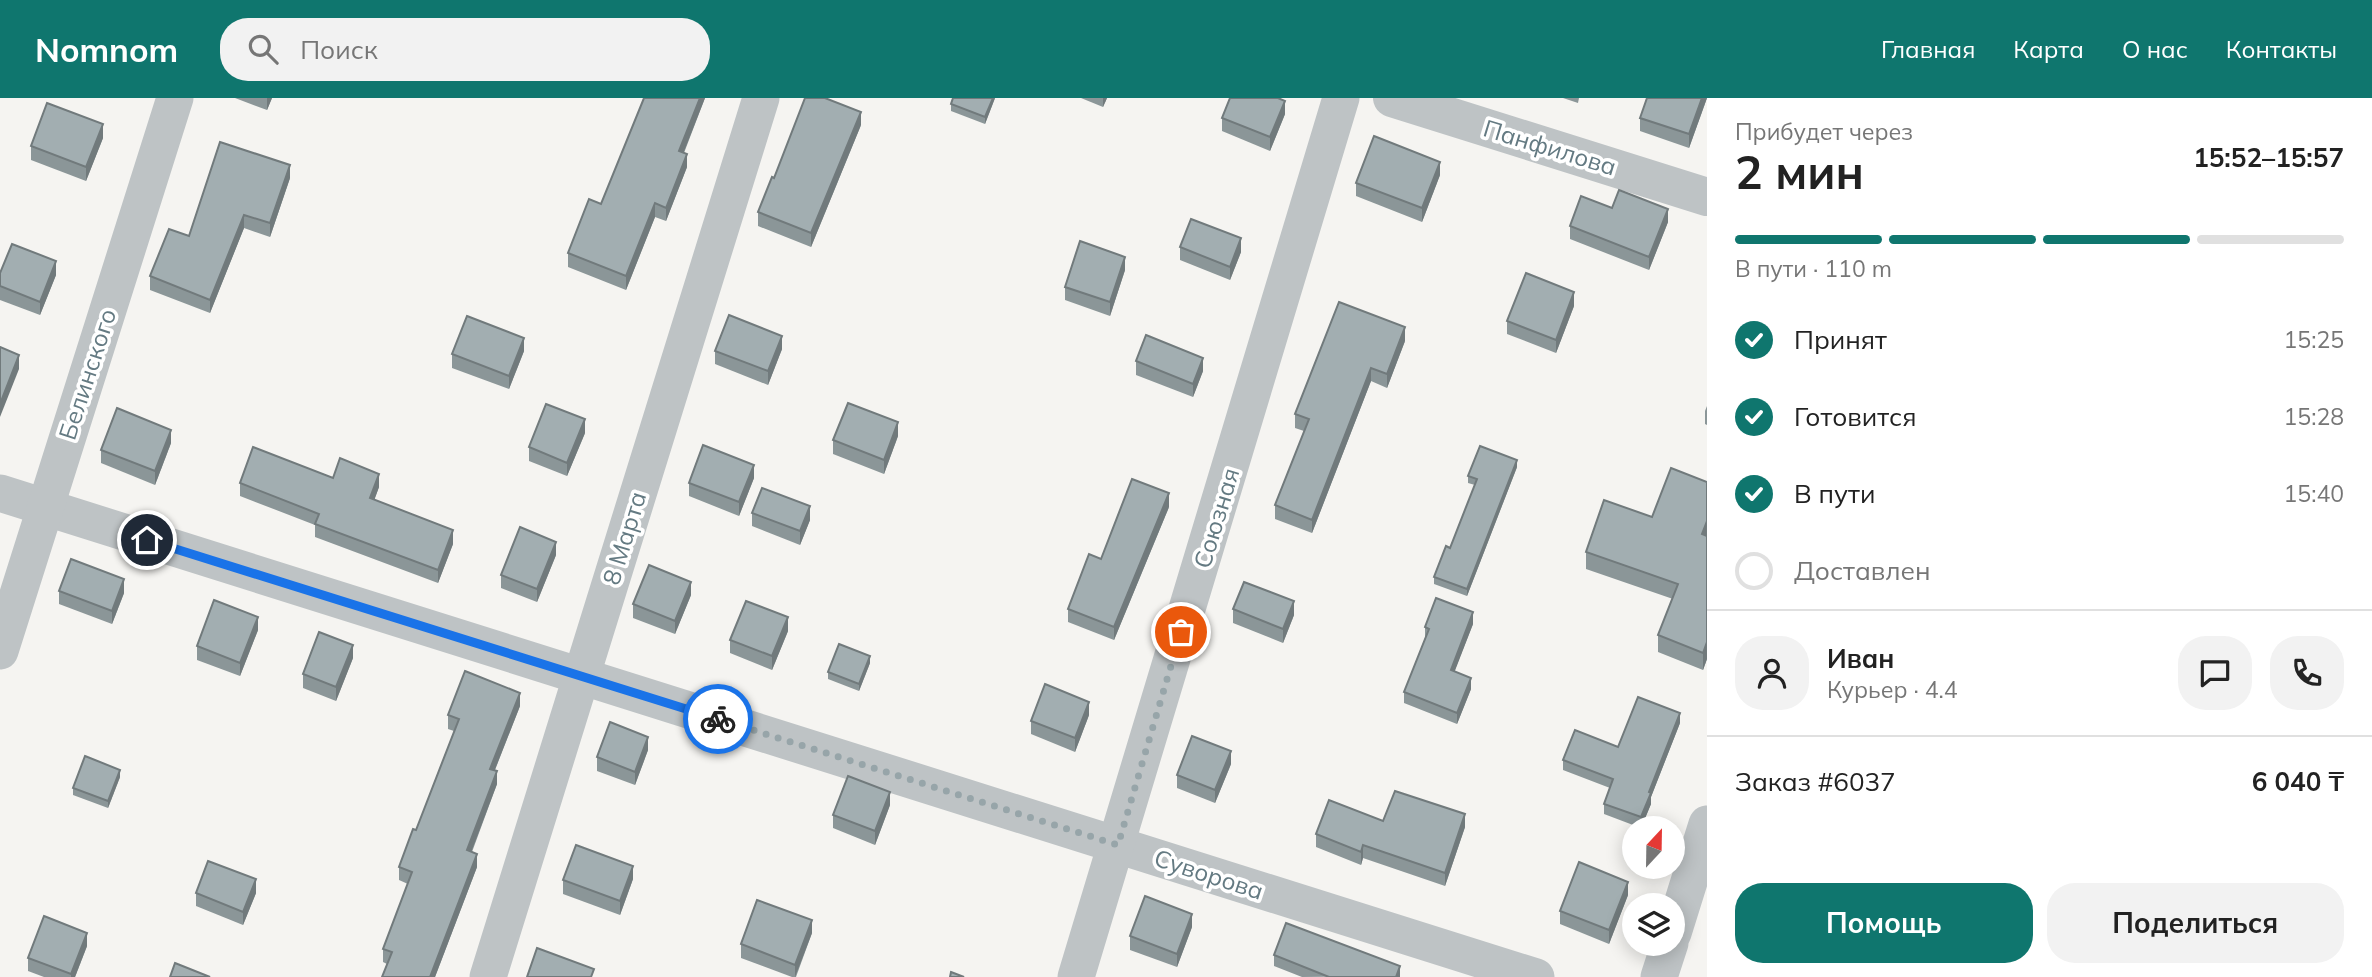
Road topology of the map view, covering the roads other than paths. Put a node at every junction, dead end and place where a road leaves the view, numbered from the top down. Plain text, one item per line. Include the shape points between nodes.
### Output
1 (175, 98) edge
2 (761, 98) edge
3 (1341, 98) edge
4 (1392, 98) edge
5 (1707, 197) edge
6 (0, 493) edge
7 (45, 508) junction
8 (0, 651) edge
9 (581, 676) junction
10 (1707, 824) edge
11 (1118, 845) junction
12 (1685, 895) edge
13 (1666, 956) edge
14 (488, 977) edge
15 (1076, 977) edge
16 (1536, 977) edge
17 (1659, 977) edge

1 - 7 street, Белинского
2 - 9 street, 8 Марта
3 - 11 street, Союзная
4 - 5 street, Панфилова
6 - 7 street, Суворова
7 - 8 street, Белинского
7 - 9 street, Суворова
9 - 11 street, Суворова
9 - 14 street, 8 Марта
10 - 12 street
11 - 15 street, Союзная
11 - 16 street, Суворова
13 - 17 street

